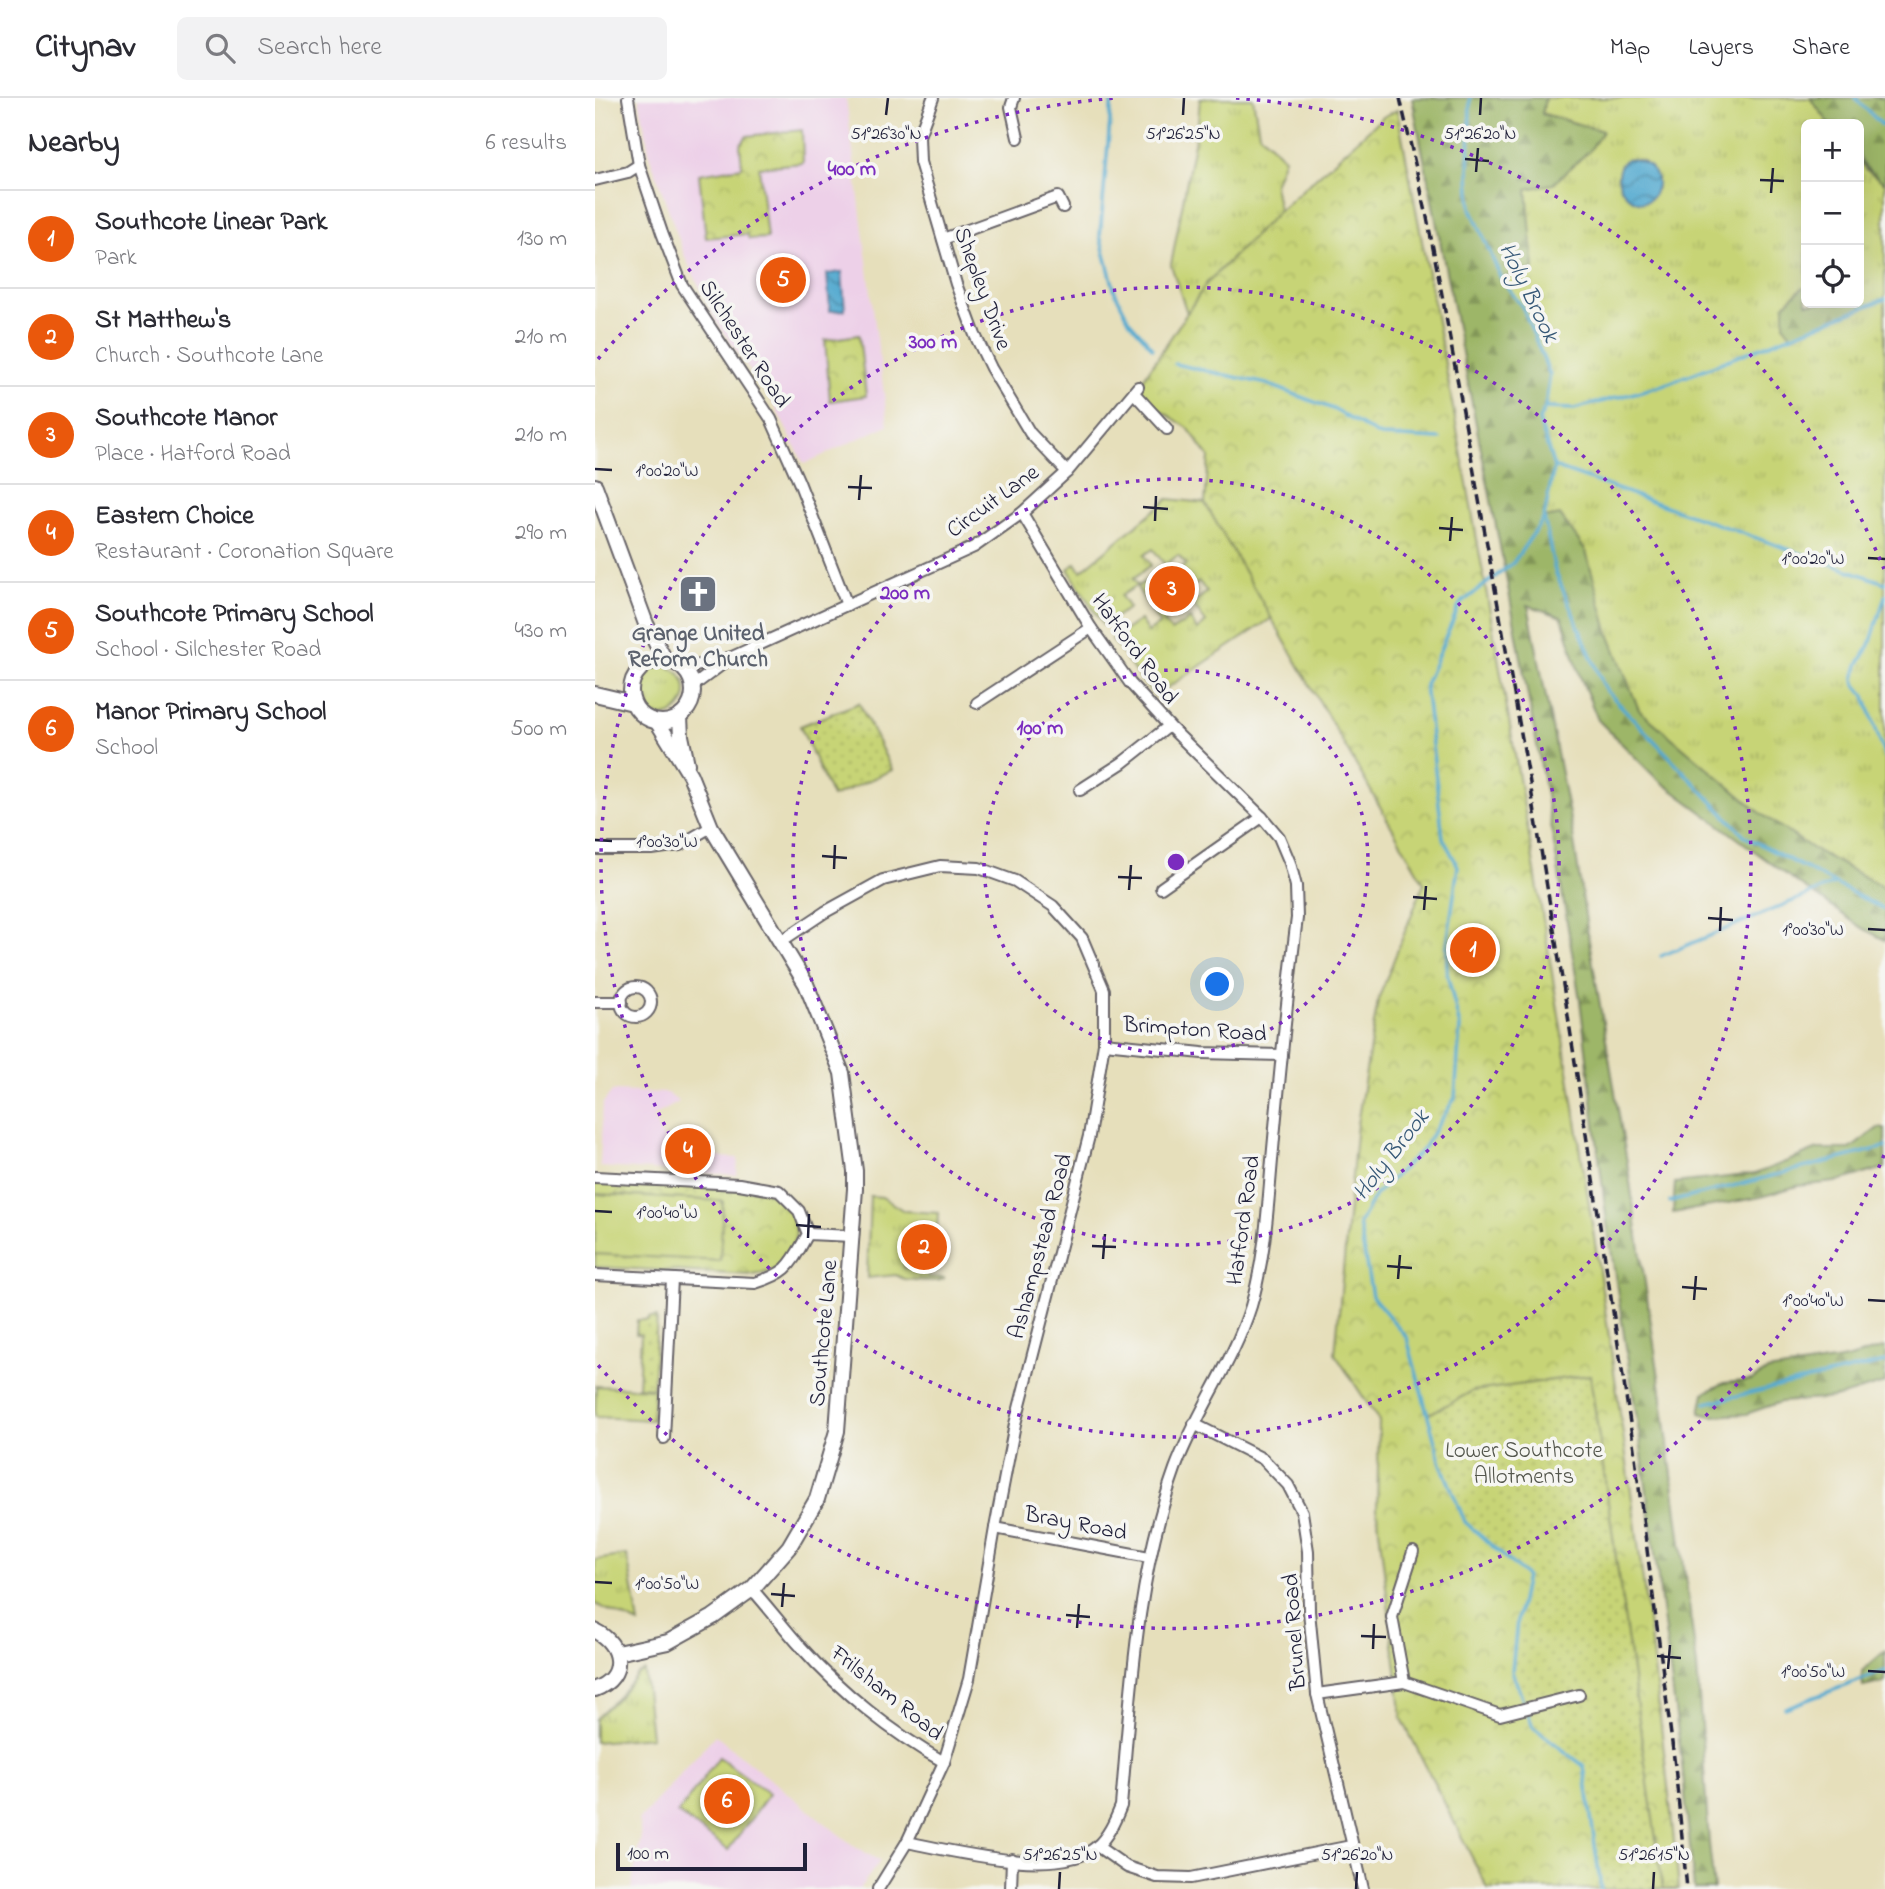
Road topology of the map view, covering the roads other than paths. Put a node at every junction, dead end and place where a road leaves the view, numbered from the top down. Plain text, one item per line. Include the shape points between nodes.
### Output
1 (628, 98) edge
2 (933, 98) edge
3 (1014, 98) edge
4 (1018, 138) dead end
5 (639, 165) junction
6 (595, 180) edge
7 (1063, 207) dead end
8 (943, 239) junction
9 (1167, 429) dead end
10 (1067, 472) junction
11 (595, 486) edge
12 (1022, 513) junction
13 (847, 605) junction
14 (646, 624) junction
15 (1091, 628) junction
16 (732, 657) junction
17 (665, 660) junction
18 (649, 662) junction
19 (684, 669) junction
20 (631, 682) junction
21 (693, 686) junction
22 (595, 693) edge
23 (633, 703) junction
24 (977, 703) dead end
25 (680, 717) junction
26 (659, 723) junction
27 (1168, 726) junction
28 (690, 775) junction
29 (1080, 790) dead end
30 (1262, 817) junction
31 (711, 827) junction
32 (595, 849) edge
33 (1161, 888) dead end
34 (780, 942) junction
35 (595, 1002) edge
36 (622, 1002) dead end
37 (1104, 1043) junction
38 (1282, 1055) junction
39 (595, 1177) edge
40 (808, 1234) junction
41 (852, 1236) junction
42 (595, 1275) edge
43 (672, 1279) junction
44 (1194, 1424) junction
45 (664, 1437) dead end
46 (995, 1528) junction
47 (1413, 1552) dead end
48 (1149, 1557) junction
49 (752, 1589) junction
50 (595, 1631) edge
51 (617, 1653) junction
52 (1404, 1682) junction
53 (595, 1689) edge
54 (1317, 1694) junction
55 (1579, 1695) dead end
56 (944, 1762) junction
57 (907, 1842) junction
58 (1097, 1846) junction
59 (1351, 1846) junction
60 (1012, 1859) junction
61 (878, 1889) edge
62 (1011, 1889) edge
63 (1363, 1889) edge

1 - 5 street, Silchester Road
2 - 8 street, Shepley Drive via 919,136 919,162
3 - 4 street via 1011,107
5 - 6 street
5 - 13 street, Silchester Road via 682,285 771,419
7 - 8 street via 1058,197
8 - 10 street, Shepley Drive via 956,284 991,368 1030,433
9 - 10 street, Circuit Lane via 1136,390
10 - 12 street, Circuit Lane
11 - 14 street
12 - 13 street, Circuit Lane via 974,547
12 - 15 street, Hatford Road
13 - 16 street, Circuit Lane
14 - 17 street
14 - 18 street
15 - 24 street
15 - 27 street, Hatford Road
16 - 19 street, Circuit Lane
16 - 21 street, Circuit Lane
17 - 18 street
17 - 19 street
18 - 20 street
19 - 21 street
20 - 22 street
20 - 23 street
21 - 25 street via 691,704
22 - 23 street
23 - 26 street via 641,715
25 - 26 street
25 - 28 street, Southcote Lane
26 - 28 street, Southcote Lane
27 - 29 street via 1122,764
27 - 30 street, Hatford Road
28 - 31 street, Southcote Lane
30 - 33 street
30 - 38 street, Hatford Road via 1279,837 1296,886 1297,918
31 - 32 street via 680,845
31 - 34 street, Southcote Lane
34 - 37 street, Ashampstead Road via 883,880 940,866 979,868 1015,881 1053,906 1082,938 1104,990
34 - 41 street, Southcote Lane via 806,984 842,1073 855,1171
35 - 36 street
37 - 38 street, Brimpton Road via 1202,1054
37 - 46 street, Ashampstead Road via 1089,1136 1015,1424
38 - 44 street, Hatford Road via 1264,1251 1251,1306
39 - 40 street via 739,1184 779,1191 799,1211
40 - 41 street
40 - 43 street via 790,1265 777,1276 755,1283
41 - 49 street, Southcote Lane via 837,1431 817,1499 789,1547
42 - 43 street
43 - 45 street
44 - 48 street, Hatford Road via 1176,1466
44 - 54 street, Brunel Road via 1263,1459 1288,1485 1303,1512
46 - 48 street, Bray Road
46 - 56 street, Ashampstead Road via 969,1679
47 - 52 street via 1392,1617
48 - 58 street, Hatford Road via 1134,1658 1121,1806
49 - 51 street, Southcote Lane via 668,1642
49 - 56 street, Frilsham Road via 847,1692 920,1749
50 - 51 street via 607,1637
51 - 53 street via 614,1673
52 - 54 street
52 - 55 street via 1496,1714
54 - 59 street, Brunel Road
56 - 57 street, Ashampstead Road
57 - 60 street
57 - 61 street, Ashampstead Road
58 - 59 street via 1126,1867 1157,1877 1191,1878
58 - 60 street via 1069,1860
59 - 63 street, Brunel Road
60 - 62 street

